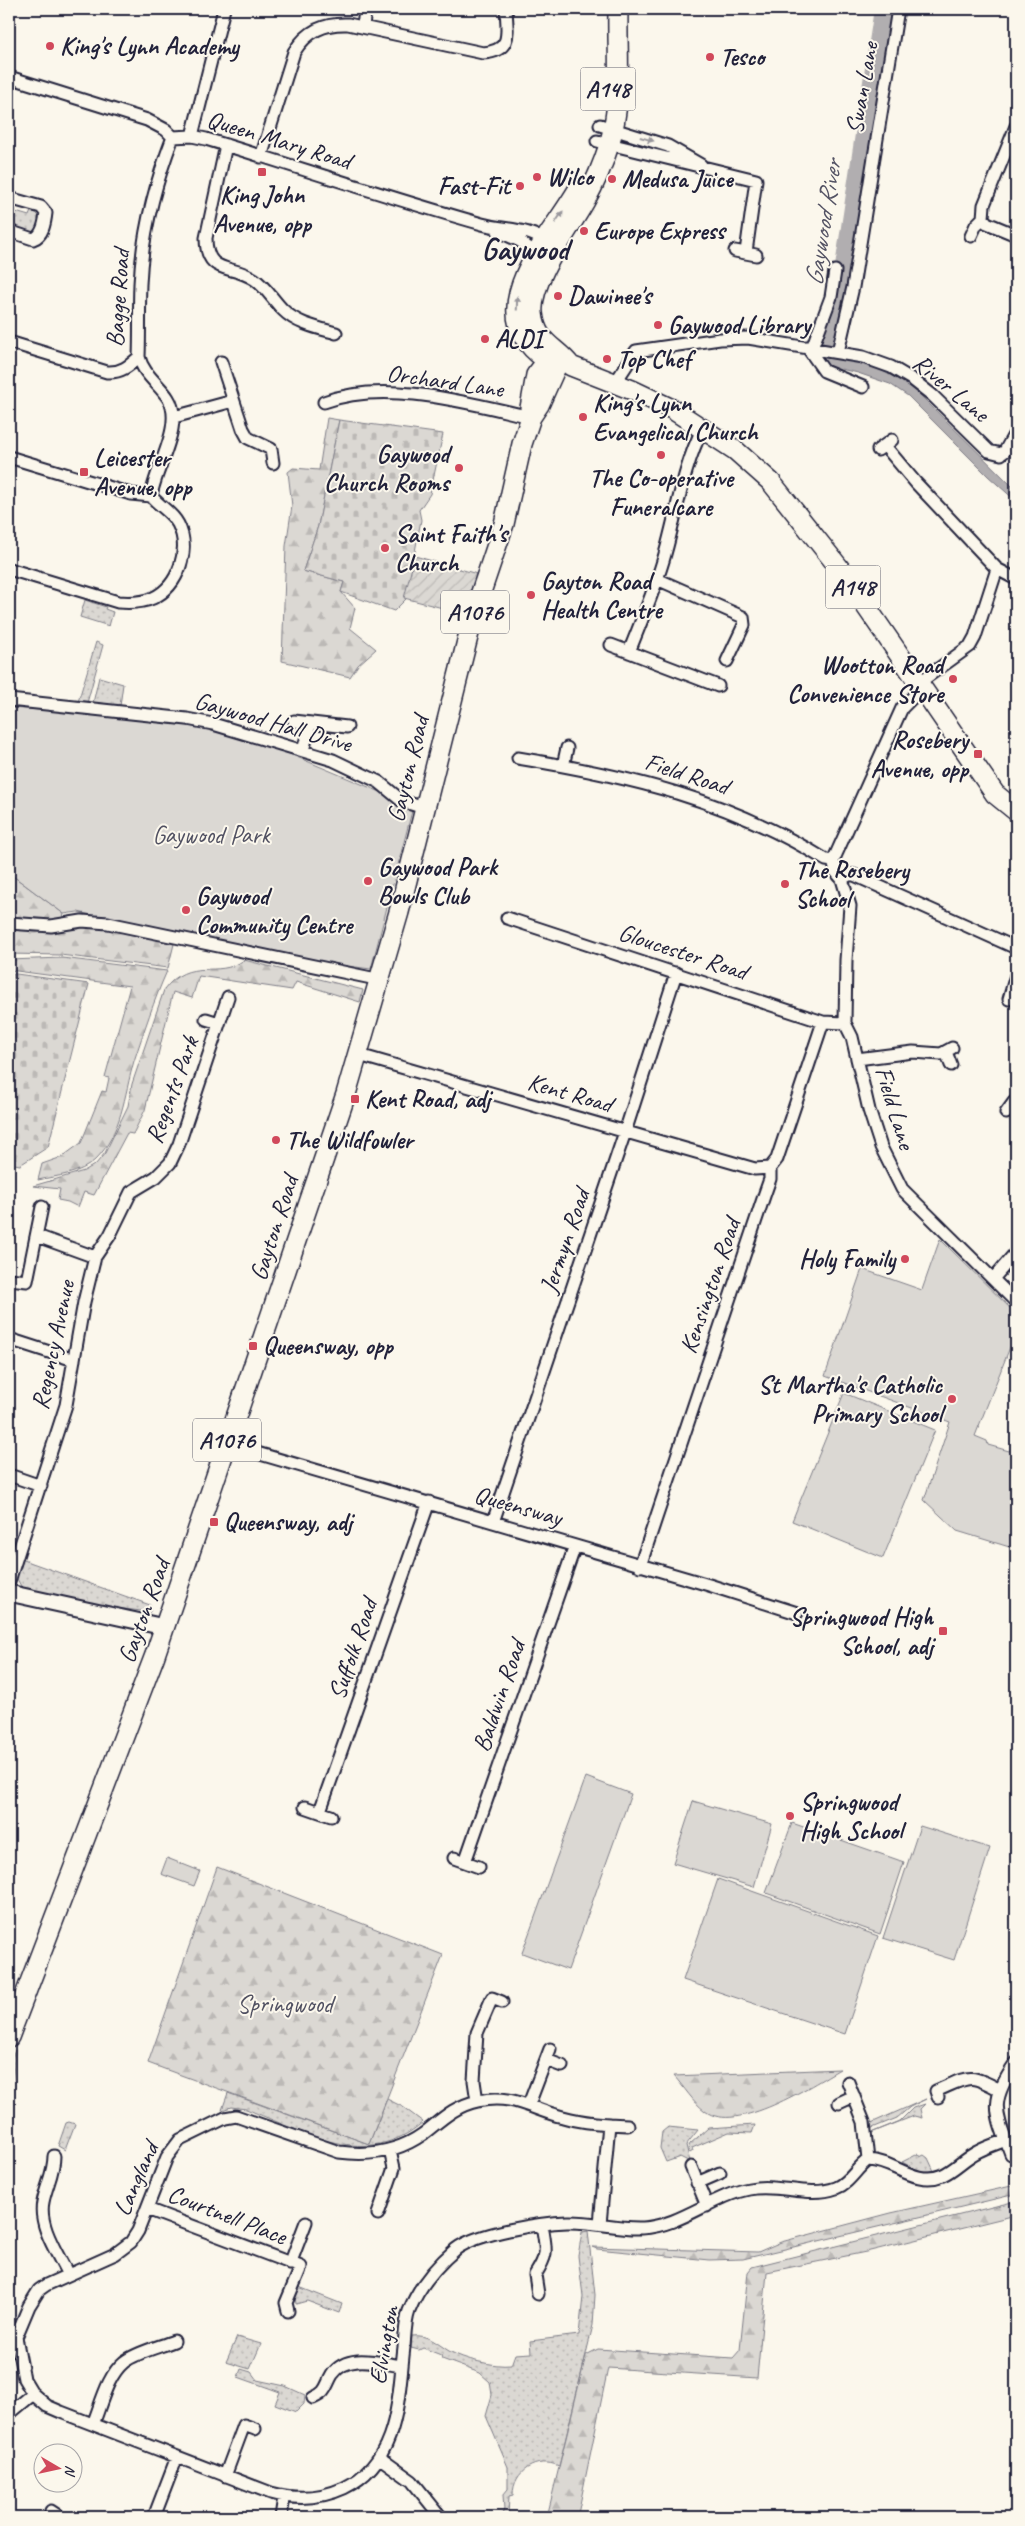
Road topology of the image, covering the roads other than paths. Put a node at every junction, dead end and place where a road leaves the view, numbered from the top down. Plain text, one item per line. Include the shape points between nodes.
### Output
1 (224, 9) edge
2 (365, 9) edge
3 (506, 9) edge
4 (618, 9) edge
5 (898, 9) edge
6 (363, 27) junction
7 (9, 77) edge
8 (1016, 126) edge
9 (605, 135) junction
10 (192, 136) junction
11 (173, 137) junction
12 (226, 145) junction
13 (260, 157) junction
14 (9, 198) edge
15 (983, 218) junction
16 (483, 224) junction
17 (9, 231) edge
18 (1016, 235) edge
19 (971, 236) dead end
20 (547, 252) junction
21 (745, 253) dead end
22 (835, 271) dead end
23 (336, 333) dead end
24 (9, 342) edge
25 (813, 349) junction
26 (836, 352) junction
27 (139, 357) junction
28 (557, 360) junction
29 (221, 362) dead end
30 (616, 383) junction
31 (863, 387) dead end
32 (233, 400) junction
33 (324, 402) dead end
34 (174, 417) junction
35 (531, 417) junction
36 (704, 428) junction
37 (1016, 431) edge
38 (885, 446) dead end
39 (9, 457) edge
40 (273, 463) dead end
41 (152, 496) junction
42 (9, 569) edge
43 (997, 569) junction
44 (657, 579) junction
45 (1016, 579) edge
46 (611, 645) dead end
47 (629, 652) junction
48 (728, 660) dead end
49 (921, 685) junction
50 (718, 686) dead end
51 (9, 700) edge
52 (294, 721) dead end
53 (311, 723) junction
54 (347, 727) dead end
55 (567, 748) dead end
56 (303, 750) junction
57 (518, 758) dead end
58 (563, 766) junction
59 (424, 808) junction
60 (1016, 811) edge
61 (833, 861) junction
62 (842, 879) junction
63 (507, 918) dead end
64 (9, 923) edge
65 (1016, 948) edge
66 (676, 973) junction
67 (1016, 975) edge
68 (380, 980) junction
69 (228, 997) dead end
70 (1009, 999) dead end
71 (206, 1018) dead end
72 (823, 1022) junction
73 (219, 1023) junction
74 (845, 1023) junction
75 (358, 1055) junction
76 (857, 1059) junction
77 (951, 1065) dead end
78 (1016, 1101) edge
79 (1006, 1113) dead end
80 (625, 1132) junction
81 (770, 1168) junction
82 (42, 1207) dead end
83 (110, 1235) joint
84 (37, 1236) junction
85 (1016, 1252) edge
86 (96, 1257) junction
87 (9, 1279) edge
88 (993, 1279) junction
89 (1016, 1302) edge
90 (9, 1339) edge
91 (74, 1360) junction
92 (226, 1444) junction
93 (9, 1475) edge
94 (40, 1486) junction
95 (429, 1502) junction
96 (493, 1522) junction
97 (575, 1546) junction
98 (640, 1566) junction
99 (9, 1580) edge
100 (9, 1593) edge
101 (797, 1613) dead end
102 (164, 1627) junction
103 (305, 1807) dead end
104 (320, 1811) junction
105 (332, 1816) dead end
106 (479, 1867) dead end
107 (492, 1998) dead end
108 (9, 2037) edge
109 (1016, 2063) edge
110 (562, 2066) dead end
111 (848, 2082) dead end
112 (1000, 2090) junction
113 (854, 2096) junction
114 (938, 2097) dead end
115 (477, 2101) junction
116 (838, 2102) dead end
117 (529, 2104) junction
118 (609, 2124) junction
119 (628, 2125) dead end
120 (1006, 2140) junction
121 (390, 2150) junction
122 (1011, 2154) dead end
123 (54, 2156) dead end
124 (868, 2160) junction
125 (691, 2167) dead end
126 (720, 2173) dead end
127 (697, 2183) junction
128 (707, 2206) junction
129 (147, 2209) junction
130 (378, 2214) dead end
131 (306, 2222) dead end
132 (600, 2224) junction
133 (542, 2226) junction
134 (290, 2264) junction
135 (68, 2275) junction
136 (538, 2294) dead end
137 (288, 2311) dead end
138 (12, 2336) edge
139 (174, 2341) dead end
140 (402, 2366) junction
141 (33, 2394) junction
142 (313, 2398) dead end
143 (9, 2414) edge
144 (93, 2424) junction
145 (244, 2425) dead end
146 (177, 2457) junction
147 (380, 2458) junction
148 (224, 2476) junction
149 (284, 2497) junction
150 (154, 2517) edge
151 (281, 2517) edge
152 (439, 2517) edge

1 - 10 street
2 - 6 street
3 - 6 street via 506,43 492,52 483,53
4 - 9 main road, A148
5 - 26 street, Swan Lane via 853,286
6 - 13 street via 326,25 300,43 291,59
7 - 11 street, Queen Mary Road via 147,120
8 - 15 street via 984,204
9 - 20 main road, A148
9 - 21 street via 653,141 707,169 756,180
10 - 11 street, Queen Mary Road
10 - 12 street, Queen Mary Road
11 - 27 street, Bagge Road via 147,226 140,283
12 - 13 street, Queen Mary Road
12 - 23 street via 206,238 210,257 222,268 253,278 292,317
13 - 16 street, Queen Mary Road
14 - 17 street via 41,207 46,213 37,238
15 - 18 street via 987,223
15 - 19 street
16 - 20 street, Queen Mary Road
16 - 20 street, Queen Mary Road via 534,233
20 - 28 main road, A148 via 534,292 533,314 544,343
22 - 25 street via 831,297
24 - 27 street, Bagge Road via 107,372 127,368
25 - 26 street, River Lane
25 - 30 street, River Lane via 748,338 640,350 632,355
25 - 31 street via 824,371
26 - 37 street, River Lane via 863,356 913,380 989,451 1001,454
27 - 34 street via 141,366 168,399
28 - 30 main road, A148
28 - 35 main road, Gayton Road / A1076
29 - 32 street
30 - 36 main road, A148
32 - 34 street
32 - 40 street via 248,438 270,450
33 - 35 street, Orchard Lane via 343,395 390,393
34 - 41 street
35 - 59 main road, Gayton Road / A1076 via 504,524 474,613
36 - 44 street via 676,502
36 - 49 main road, A148 via 758,469 789,503 841,570
38 - 43 street
39 - 41 street via 131,494
41 - 42 street via 174,518 183,538 184,550 174,579 154,597 137,602 118,602
43 - 45 street
43 - 49 street via 970,646
44 - 47 street
44 - 48 street via 743,616 744,625
46 - 47 street
47 - 50 street
49 - 60 main road, A148 via 990,789
49 - 61 street via 902,708
51 - 56 street, Gaywood Hall Drive via 187,719
52 - 53 street
53 - 54 street
53 - 56 street
55 - 58 street
56 - 59 street, Gaywood Hall Drive via 363,773 402,801
57 - 58 street, Field Road
58 - 61 street, Field Road via 637,780 718,807
59 - 68 main road, Gayton Road / A1076
61 - 62 street, Field Lane
62 - 65 street via 854,875
62 - 74 street, Field Lane via 850,906
63 - 66 street, Gloucester Road
64 - 68 street via 51,926 82,921 108,923
66 - 72 street, Gloucester Road
66 - 80 street, Jermyn Road
67 - 70 street
68 - 75 main road, Gayton Road / A1076
69 - 73 street, Regents Park
71 - 73 street
72 - 74 street, Gloucester Road
72 - 81 street, Kensington Road via 776,1159
73 - 83 street, Regents Park via 170,1164 131,1192
74 - 76 street, Field Lane
75 - 80 street, Kent Road
75 - 92 main road, Gayton Road / A1076
76 - 77 street via 912,1052 941,1054 949,1050
76 - 88 street, Field Lane via 869,1110 895,1178 919,1208
78 - 79 street
80 - 81 street, Kent Road via 755,1169
80 - 96 street, Jermyn Road
81 - 98 street, Kensington Road via 770,1179
82 - 84 street
83 - 86 street, Regency Avenue
84 - 86 street
84 - 87 street via 27,1281
85 - 88 street
86 - 91 street, Regency Avenue
88 - 89 street, Field Lane
90 - 91 street
91 - 94 street, Regency Avenue via 66,1405
92 - 95 street, Queensway
92 - 102 main road, Gayton Road / A1076
93 - 94 street
94 - 99 street, Regency Avenue
95 - 96 street, Queensway
95 - 104 street, Suffolk Road
96 - 97 street, Queensway
97 - 98 street, Queensway
97 - 106 street, Baldwin Road via 459,1860
98 - 101 street, Queensway
100 - 102 street
102 - 108 main road, Gayton Road / A1076
103 - 104 street
104 - 105 street
107 - 115 street via 477,2033 474,2081
109 - 112 street
110 - 117 street via 548,2054
111 - 113 street
112 - 114 street via 979,2078 969,2078 936,2091
112 - 120 street via 996,2112
113 - 116 street
113 - 124 street via 867,2132
115 - 117 street, Langland via 508,2099
115 - 121 street, Langland via 446,2114 423,2134
117 - 118 street, Langland via 562,2117
118 - 119 street, Langland
118 - 132 street
120 - 122 street
120 - 124 street via 977,2152 956,2169 938,2177 918,2176 889,2163
121 - 129 street, Langland via 369,2154 339,2152 247,2118 225,2118 188,2134 173,2147
121 - 130 street via 394,2168
123 - 135 street via 42,2211 44,2224
124 - 128 street, Elvington via 838,2187 822,2192 750,2188
125 - 127 street
126 - 127 street
127 - 128 street
128 - 132 street, Elvington via 654,2227
129 - 134 street, Courtnell Place
129 - 135 street, Langland via 138,2232 123,2249
131 - 134 street, Courtnell Place
132 - 133 street, Elvington via 567,2222
133 - 136 street via 545,2258 535,2275
133 - 140 street, Elvington via 473,2240 436,2267 419,2289 408,2313
134 - 137 street, Courtnell Place via 301,2267 286,2303
135 - 138 street, Langland via 39,2290
138 - 141 street, Elvington via 24,2379
139 - 144 street via 125,2361 118,2368
140 - 142 street via 355,2360 344,2363 332,2375 323,2394
140 - 147 street, Elvington via 396,2418
141 - 143 street
141 - 144 street, Elvington via 47,2406
144 - 146 street, Elvington
145 - 148 street
146 - 148 street, Elvington
146 - 150 street
147 - 149 street, Elvington via 361,2478 334,2492
147 - 152 street via 412,2480
148 - 149 street, Elvington
149 - 151 street

